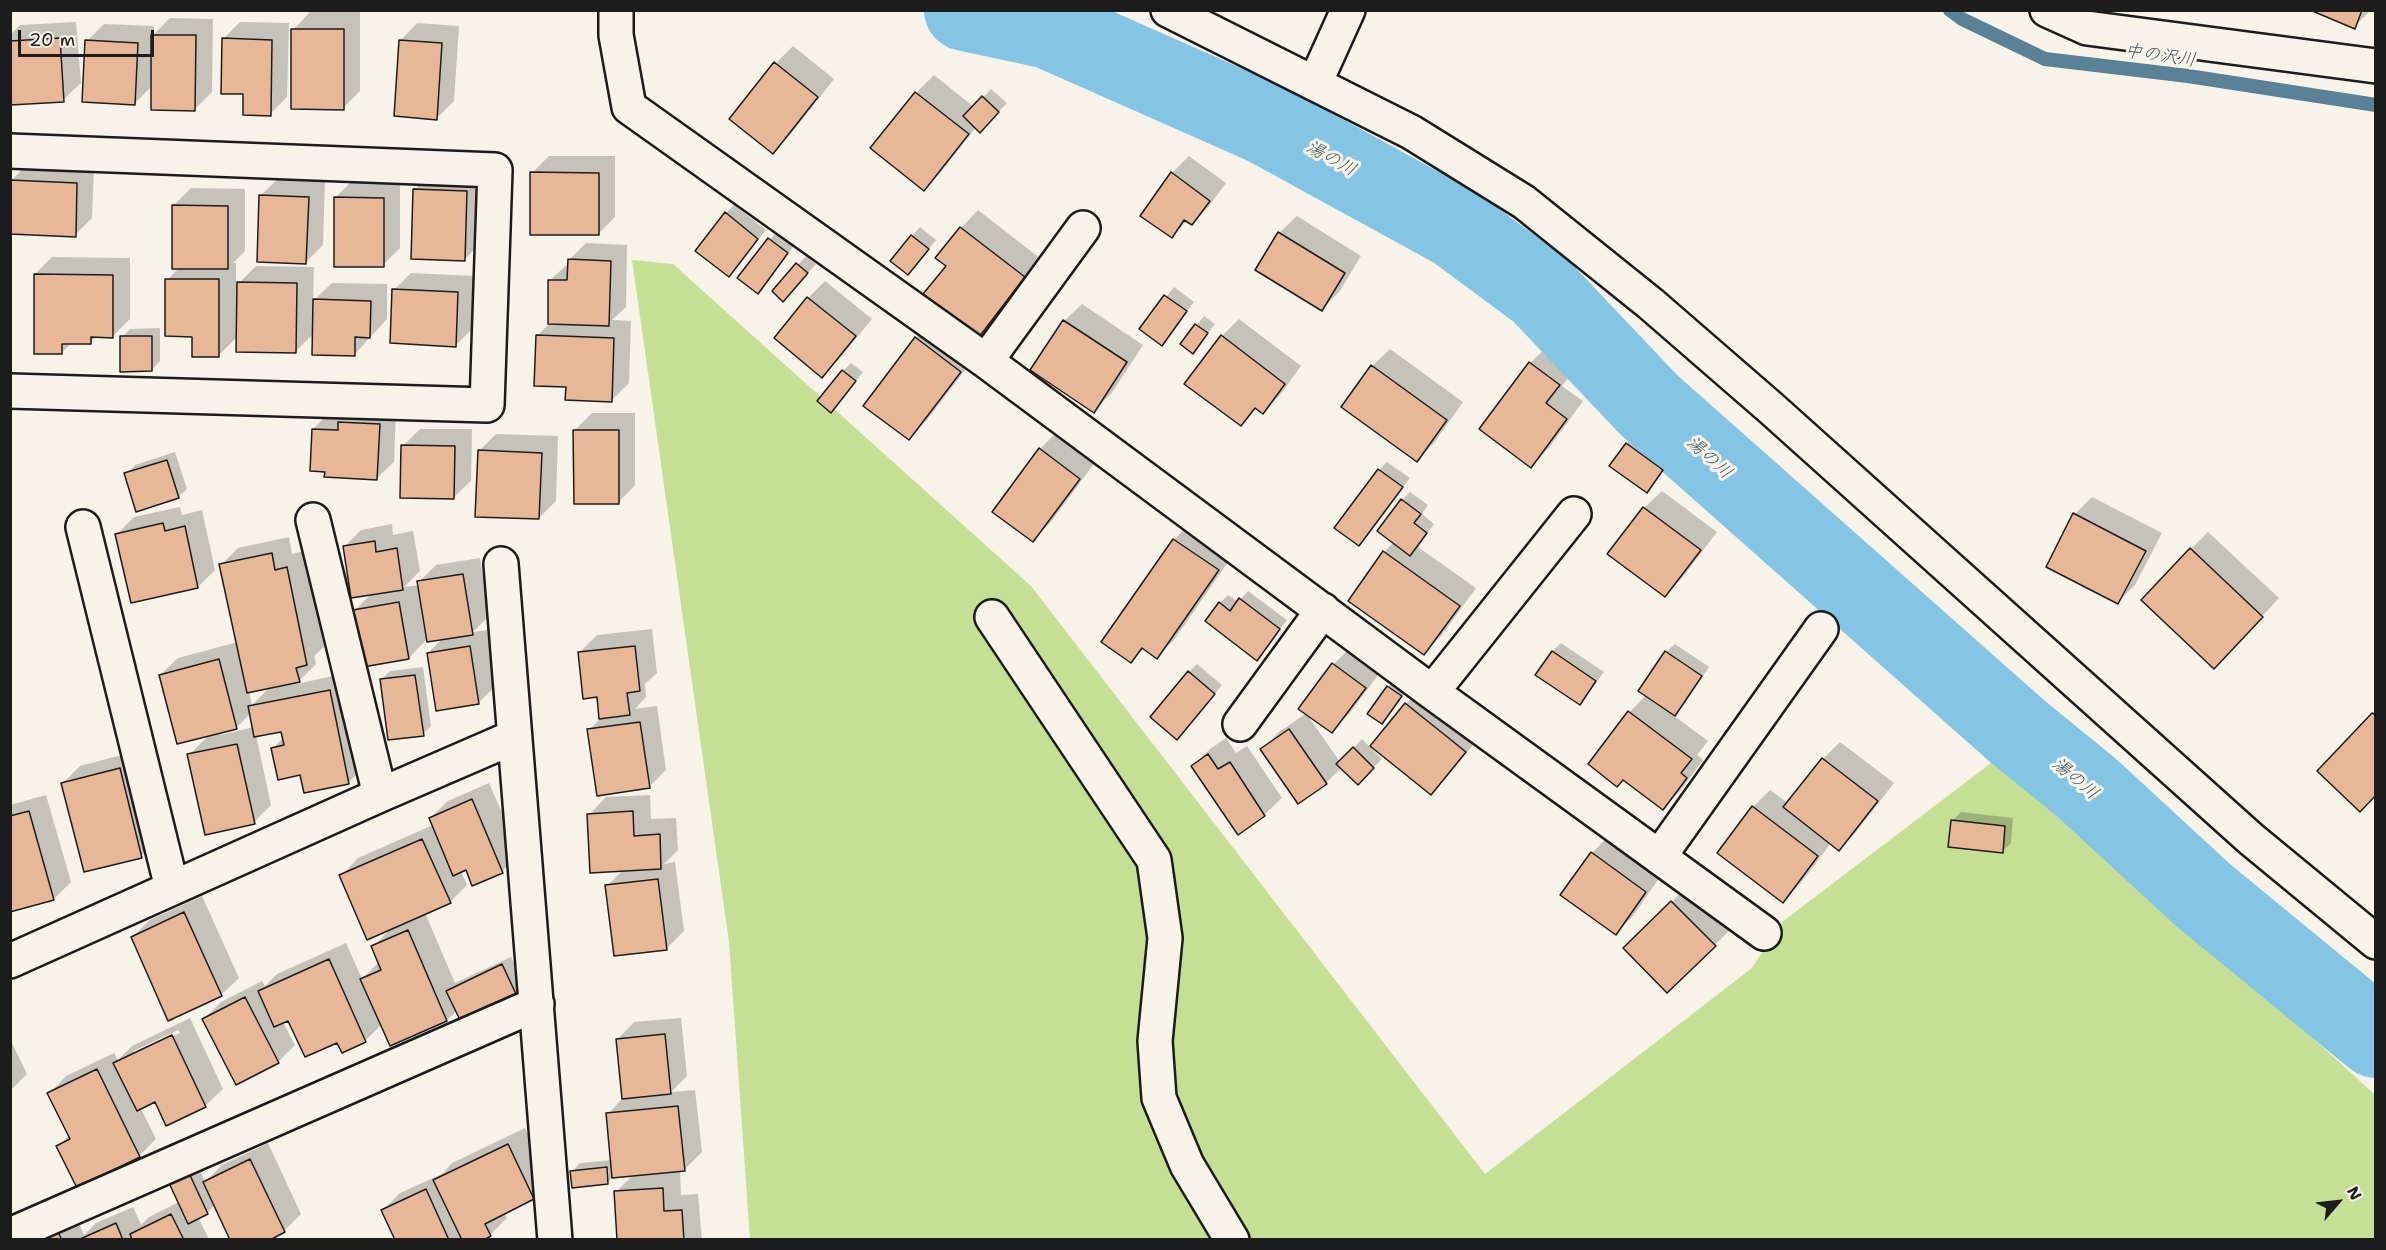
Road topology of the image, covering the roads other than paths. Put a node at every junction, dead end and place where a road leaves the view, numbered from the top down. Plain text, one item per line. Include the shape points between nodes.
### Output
1 (1168, 10) edge
2 (1348, 10) edge
3 (2047, 10) edge
4 (616, 23) edge
5 (2376, 66) edge
6 (1315, 83) junction
7 (10, 151) edge
8 (1083, 228) dead end
9 (986, 361) junction
10 (10, 391) edge
11 (1574, 514) dead end
12 (313, 520) dead end
13 (83, 527) dead end
14 (501, 564) dead end
15 (1323, 610) junction
16 (992, 617) dead end
17 (1821, 629) dead end
18 (1432, 692) junction
19 (1240, 724) dead end
20 (514, 737) junction
21 (380, 795) junction
22 (1659, 857) junction
23 (172, 888) junction
24 (1764, 933) dead end
25 (2376, 942) edge
26 (10, 961) edge
27 (537, 1004) junction
28 (10, 1235) edge
29 (555, 1239) edge
30 (1232, 1239) edge

1 - 6 street
2 - 6 street
3 - 5 street via 2087,28
4 - 9 street via 629,107
6 - 25 street via 1411,132 1524,202 1651,304 2251,839
7 - 10 street via 495,170 487,405
8 - 9 street
9 - 15 street
11 - 18 street
12 - 21 street
13 - 23 street
14 - 20 street
15 - 18 street
15 - 19 street
16 - 30 street via 1154,860 1165,938 1155,1041 1160,1098 1186,1165
17 - 22 street
18 - 22 street
20 - 21 street
20 - 27 street
21 - 23 street
22 - 24 street
23 - 26 street
27 - 28 street
27 - 29 street

